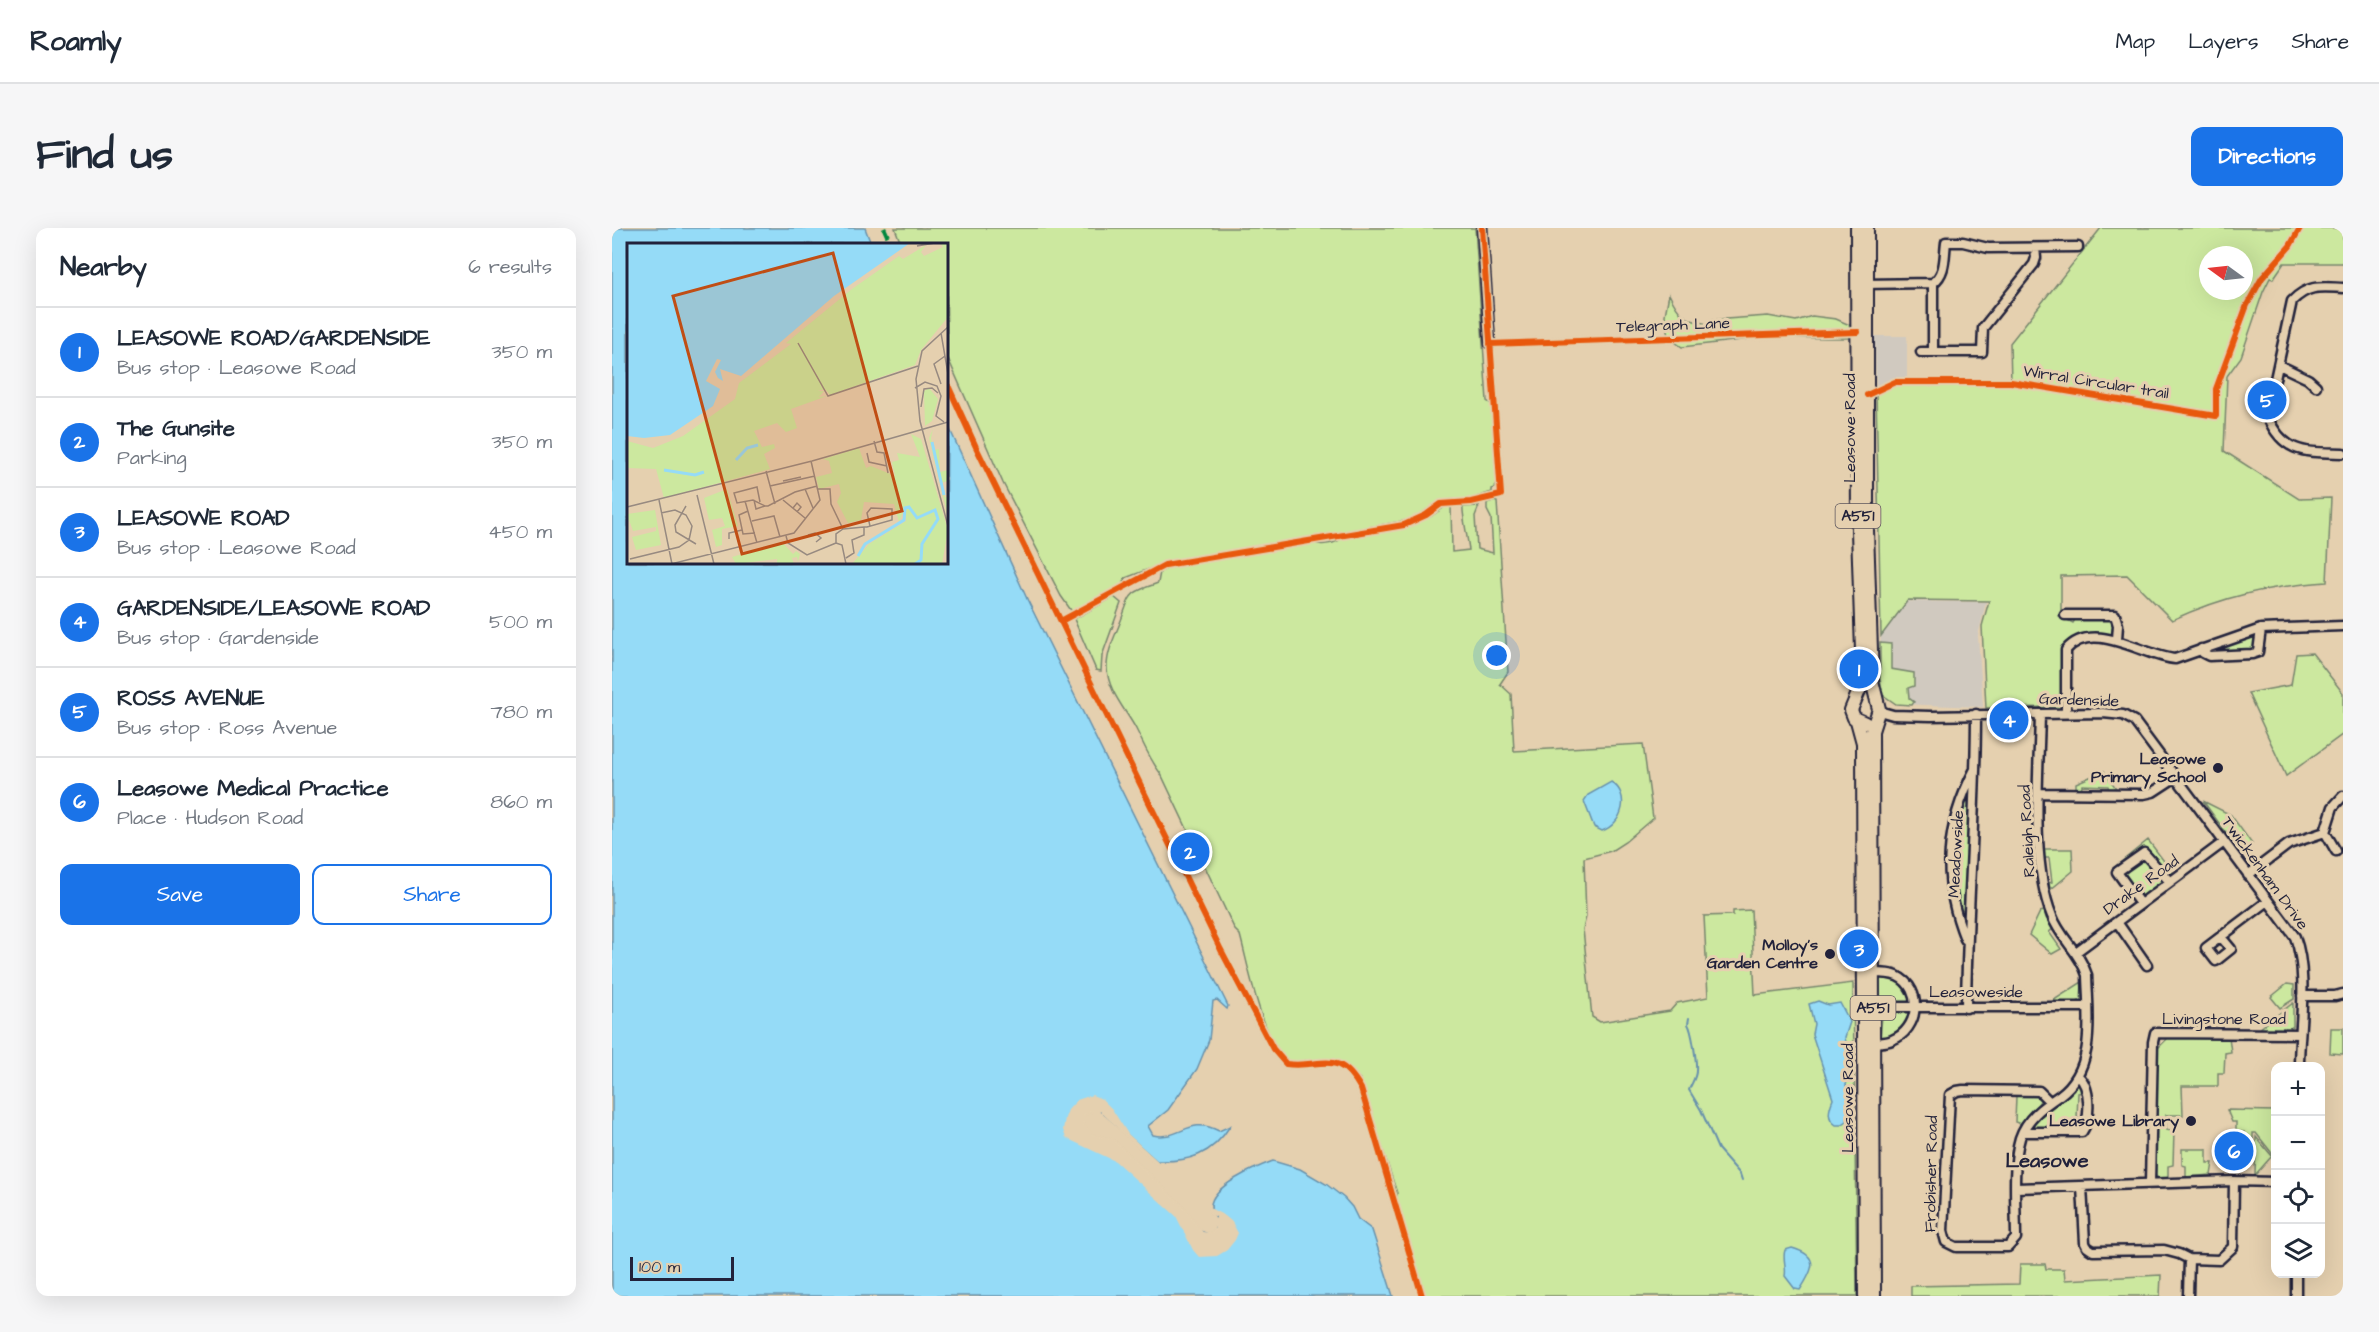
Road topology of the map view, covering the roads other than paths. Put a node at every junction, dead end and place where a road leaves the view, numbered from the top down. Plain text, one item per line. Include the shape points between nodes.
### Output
1 (1482, 228) edge
2 (1857, 228) edge
3 (1867, 228) edge
4 (2078, 247) dead end
5 (2035, 248) junction
6 (1862, 284) junction
7 (1933, 284) junction
8 (2343, 288) edge
9 (1490, 344) dead end
10 (1933, 351) junction
11 (1921, 352) dead end
12 (2279, 365) junction
13 (2316, 386) dead end
14 (2343, 453) edge
15 (2065, 615) dead end
16 (2343, 626) edge
17 (2261, 629) junction
18 (2117, 639) junction
19 (2200, 649) junction
20 (1857, 698) junction
21 (1877, 710) junction
22 (2066, 713) junction
23 (1976, 714) junction
24 (2040, 714) junction
25 (1857, 721) junction
26 (2134, 721) joint
27 (1976, 766) junction
28 (2176, 777) junction
29 (2039, 793) junction
30 (2343, 796) edge
31 (2325, 832) junction
32 (2224, 842) junction
33 (2336, 851) dead end
34 (2248, 874) junction
35 (2170, 882) junction
36 (2268, 901) junction
37 (2140, 904) junction
38 (2117, 922) junction
39 (2221, 937) dead end
40 (1967, 943) junction
41 (2076, 952) junction
42 (2147, 965) dead end
43 (1873, 973) junction
44 (2343, 994) edge
45 (2302, 996) junction
46 (1869, 1007) junction
47 (2088, 1007) junction
48 (1915, 1008) junction
49 (1966, 1008) junction
50 (2300, 1034) junction
51 (1873, 1043) junction
52 (2299, 1062) edge
53 (2078, 1076) junction
54 (2049, 1101) junction
55 (2023, 1132) junction
56 (2234, 1181) junction
57 (2271, 1182) edge
58 (2151, 1183) junction
59 (2082, 1186) junction
60 (2016, 1188) junction
61 (2189, 1259) junction
62 (2296, 1278) edge
63 (1865, 1296) edge
64 (1874, 1296) edge
65 (2188, 1296) edge
66 (2296, 1296) edge

1 - 9 street
2 - 6 main road, Leasowe Road / A551
3 - 6 main road, Leasowe Road / A551
4 - 5 street
5 - 7 street via 1988,248 1946,242 1943,272
5 - 10 street via 2031,269 1983,328 1982,351
6 - 7 street
6 - 20 main road, Leasowe Road / A551 via 1858,531 1863,681
6 - 21 main road, Leasowe Road / A551 via 1872,681
7 - 10 street
8 - 12 street via 2310,287 2292,301
10 - 11 street
12 - 13 street
12 - 14 street via 2267,416 2277,435 2295,450
15 - 18 street via 2115,615
16 - 17 street
17 - 19 street
17 - 19 street via 2258,652 2252,654 2209,656
18 - 19 street via 2166,659 2185,657
18 - 22 street via 2082,640 2066,650
20 - 21 main road via 1867,695
20 - 25 main road via 1851,710
21 - 23 street, Gardenside via 1893,715
21 - 25 main road via 1867,723
21 - 43 main road, Leasowe Road / A551 via 1872,731
22 - 24 street, Gardenside
22 - 26 street, Gardenside via 2123,715
23 - 24 street, Gardenside
23 - 27 street, Meadowside
24 - 29 street, Raleigh Road
25 - 46 main road, Leasowe Road / A551 via 1863,743
26 - 28 street, Twickenham Drive
27 - 40 street, Meadowside
27 - 40 street, Meadowside via 1963,792 1950,856 1951,898
28 - 29 street via 2144,794
28 - 32 street, Twickenham Drive
29 - 41 street, Raleigh Road via 2039,839 2046,894 2052,917
30 - 31 street via 2332,807
31 - 33 street
31 - 34 street via 2289,844
32 - 34 street, Twickenham Drive
32 - 35 street, Drake Road
34 - 36 street, Twickenham Drive
35 - 37 street, Drake Road
35 - 37 street via 2144,853 2117,872
36 - 39 street
36 - 45 street, Twickenham Drive via 2300,950
37 - 38 street, Drake Road
38 - 41 street, Drake Road
38 - 42 street
40 - 49 street, Meadowside
41 - 47 street, Raleigh Road via 2087,975
43 - 46 main road, Leasowe Road / A551
43 - 48 street via 1890,974 1902,980 1913,994
44 - 45 street
45 - 50 street, Twickenham Drive
46 - 48 street, Leasoweside
46 - 51 main road, Leasowe Road / A551
46 - 63 main road, Leasowe Road / A551
47 - 49 street, Leasoweside
47 - 53 street, Raleigh Road via 2087,1053
48 - 49 street, Leasoweside
48 - 51 street, Leasowe Road via 1907,1031 1889,1042
50 - 52 street, Twickenham Drive
50 - 58 street, Livingstone Road via 2155,1033
51 - 64 main road, Leasowe Road / A551
53 - 54 street, Raleigh Road
53 - 55 street via 2086,1086 2087,1126 2082,1132
54 - 55 street, Frobisher Road
54 - 60 street, Frobisher Road via 2039,1091 1957,1090 1950,1095 1943,1231 1946,1242 1956,1246 2013,1244
55 - 60 street, Frobisher Road via 2017,1155
56 - 57 street
56 - 58 street
56 - 61 street via 2233,1247 2219,1260
58 - 59 street
59 - 60 street
59 - 61 street via 2087,1247 2100,1253 2164,1250
61 - 65 street
62 - 66 street

